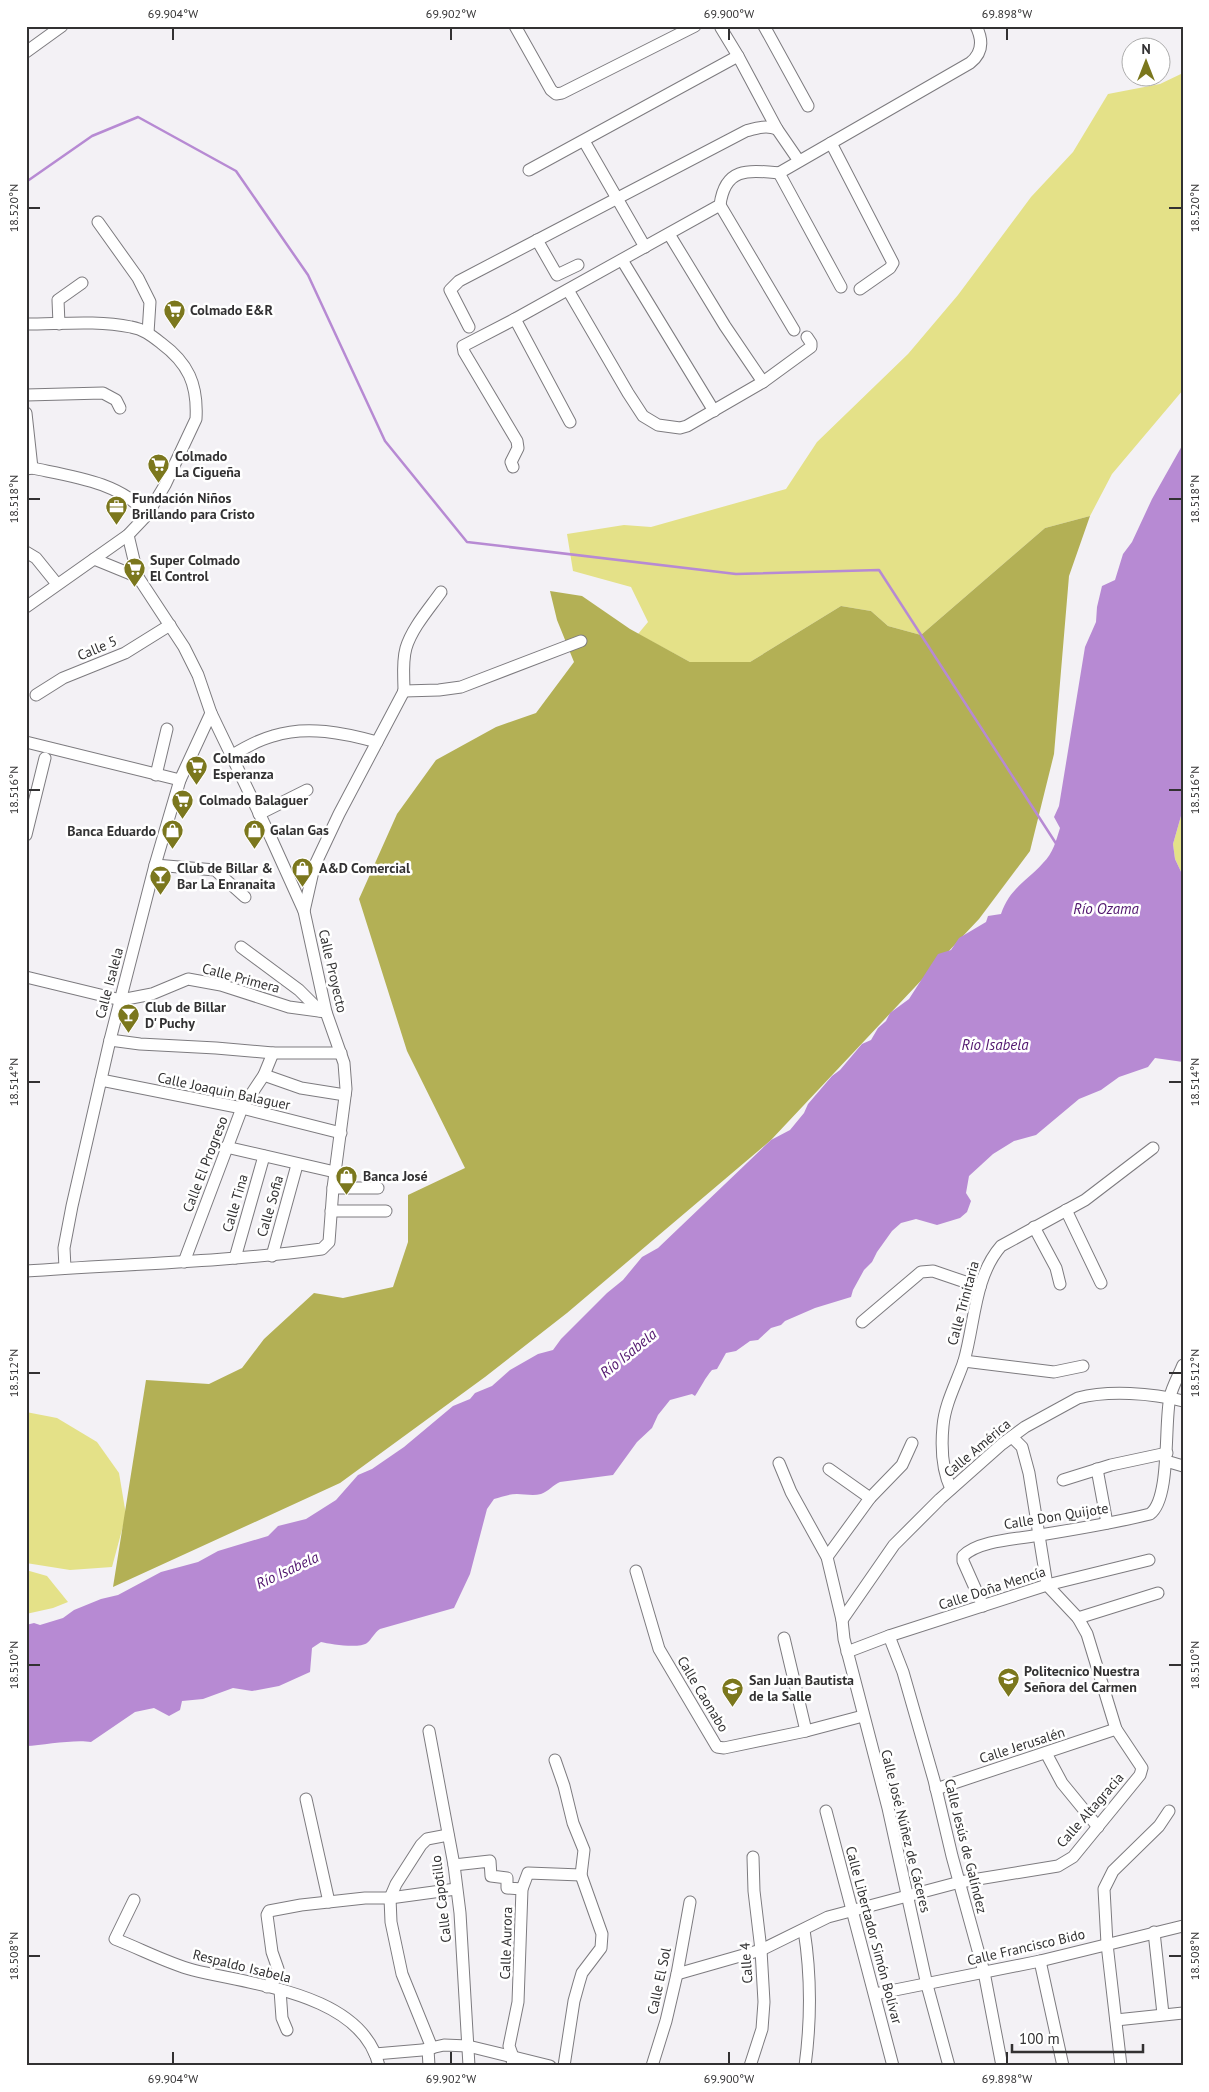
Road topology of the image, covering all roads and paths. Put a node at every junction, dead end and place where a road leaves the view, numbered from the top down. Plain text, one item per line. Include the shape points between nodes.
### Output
1 (62, 26) edge
2 (515, 26) edge
3 (695, 26) edge
4 (764, 26) edge
5 (976, 26) edge
6 (720, 28) dead end
7 (26, 52) edge
8 (738, 56) junction
9 (808, 106) dead end
10 (777, 129) junction
11 (584, 141) junction
12 (831, 143) junction
13 (799, 161) junction
14 (529, 170) dead end
15 (779, 173) junction
16 (617, 199) junction
17 (720, 205) junction
18 (98, 222) dead end
19 (668, 234) junction
20 (537, 240) junction
21 (645, 247) junction
22 (622, 260) junction
23 (578, 265) dead end
24 (82, 283) dead end
25 (841, 288) dead end
26 (860, 289) dead end
27 (568, 290) junction
28 (515, 319) junction
29 (26, 324) edge
30 (59, 324) junction
31 (469, 327) dead end
32 (794, 330) dead end
33 (148, 333) junction
34 (807, 337) dead end
35 (763, 382) junction
36 (26, 395) edge
37 (120, 408) dead end
38 (714, 412) junction
39 (26, 413) edge
40 (570, 422) dead end
41 (513, 467) dead end
42 (29, 468) edge
43 (147, 515) junction
44 (128, 534) junction
45 (26, 552) edge
46 (94, 559) junction
47 (138, 576) junction
48 (57, 584) junction
49 (441, 592) dead end
50 (26, 607) edge
51 (170, 625) junction
52 (581, 641) dead end
53 (404, 692) junction
54 (36, 695) dead end
55 (211, 714) junction
56 (167, 729) dead end
57 (26, 742) edge
58 (377, 742) junction
59 (231, 756) junction
60 (45, 758) dead end
61 (156, 775) junction
62 (180, 780) junction
63 (308, 790) dead end
64 (259, 814) junction
65 (26, 835) edge
66 (155, 865) junction
67 (245, 897) dead end
68 (304, 912) junction
69 (241, 947) dead end
70 (26, 977) edge
71 (121, 1000) junction
72 (323, 1011) junction
73 (110, 1040) junction
74 (273, 1053) junction
75 (341, 1053) junction
76 (264, 1075) junction
77 (101, 1080) junction
78 (345, 1095) junction
79 (242, 1108) junction
80 (341, 1133) junction
81 (226, 1148) junction
82 (1153, 1148) dead end
83 (264, 1156) junction
84 (297, 1165) junction
85 (335, 1172) junction
86 (333, 1188) junction
87 (378, 1188) dead end
88 (1066, 1210) junction
89 (332, 1211) junction
90 (386, 1211) dead end
91 (1034, 1227) junction
92 (272, 1256) junction
93 (235, 1258) junction
94 (184, 1262) junction
95 (65, 1268) junction
96 (26, 1271) edge
97 (1101, 1283) dead end
98 (1060, 1284) dead end
99 (980, 1287) junction
100 (862, 1322) dead end
101 (964, 1361) junction
102 (1183, 1365) edge
103 (1083, 1366) dead end
104 (1170, 1398) junction
105 (1183, 1401) edge
106 (1012, 1437) junction
107 (912, 1443) dead end
108 (1166, 1457) junction
109 (779, 1463) dead end
110 (1183, 1466) edge
111 (830, 1469) dead end
112 (1097, 1469) junction
113 (1063, 1480) dead end
114 (951, 1489) junction
115 (870, 1498) junction
116 (1107, 1523) junction
117 (1041, 1535) junction
118 (827, 1558) junction
119 (1149, 1560) dead end
120 (636, 1571) dead end
121 (1047, 1585) junction
122 (1158, 1593) dead end
123 (982, 1606) junction
124 (1078, 1618) junction
125 (842, 1620) junction
126 (889, 1636) junction
127 (784, 1638) dead end
128 (847, 1652) junction
129 (862, 1716) junction
130 (1116, 1729) junction
131 (430, 1731) dead end
132 (806, 1731) junction
133 (1046, 1752) junction
134 (555, 1760) dead end
135 (936, 1789) junction
136 (306, 1799) dead end
137 (1169, 1810) dead end
138 (826, 1811) dead end
139 (1098, 1827) junction
140 (448, 1835) junction
141 (753, 1857) dead end
142 (454, 1864) junction
143 (581, 1875) junction
144 (960, 1882) junction
145 (456, 1889) junction
146 (522, 1889) junction
147 (908, 1896) junction
148 (390, 1898) junction
149 (134, 1900) dead end
150 (329, 1902) junction
151 (690, 1902) dead end
152 (852, 1911) junction
153 (1183, 1926) edge
154 (804, 1930) junction
155 (1154, 1932) junction
156 (1107, 1944) junction
157 (760, 1950) junction
158 (1040, 1961) junction
159 (984, 1972) junction
160 (677, 1974) junction
161 (927, 1985) junction
162 (267, 1987) junction
163 (280, 1990) junction
164 (875, 1994) junction
165 (1183, 2013) edge
166 (1163, 2014) junction
167 (1116, 2020) junction
168 (287, 2030) dead end
169 (468, 2046) junction
170 (430, 2048) junction
171 (375, 2054) junction
172 (513, 2061) edge
173 (379, 2066) edge
174 (429, 2066) edge
175 (469, 2066) edge
176 (550, 2066) edge
177 (564, 2066) edge
178 (652, 2066) edge
179 (750, 2066) edge
180 (805, 2066) edge
181 (894, 2066) edge
182 (949, 2066) edge
183 (1002, 2066) edge
184 (1063, 2066) edge
185 (1121, 2066) edge

1 - 7 street
2 - 3 street via 556,94
4 - 9 street
5 - 12 street via 981,48 970,63
6 - 8 street
8 - 10 street
8 - 11 street
10 - 13 street
10 - 16 street via 758,127 746,131
11 - 14 street
11 - 16 street
12 - 13 street
12 - 26 street via 893,263
13 - 15 street
15 - 17 street via 742,171 726,185
15 - 25 street
16 - 20 street
16 - 21 street
17 - 19 street
17 - 32 street
18 - 33 street via 138,278 150,302
19 - 21 street
19 - 35 street
20 - 23 street via 557,275
20 - 31 street via 453,286 450,290 452,297
21 - 22 street
22 - 27 street
22 - 38 street
24 - 30 street via 58,300
27 - 28 street
27 - 38 street via 643,416 658,425 680,428
28 - 40 street
28 - 41 street via 463,346 517,441 518,448 511,462
29 - 30 street
30 - 33 street via 109,324
33 - 43 street via 177,355 191,375 196,419
34 - 35 street via 811,347
35 - 38 street
36 - 37 street via 103,393 116,400
39 - 42 street
42 - 43 street via 112,489 139,504
43 - 44 street
44 - 46 street
44 - 47 street, Calle Proyecto
45 - 48 street via 36,558
46 - 47 street
46 - 48 street
47 - 51 street, Calle Proyecto
48 - 50 street
49 - 53 street via 406,647
51 - 54 street, Calle 5 via 125,653 63,678
51 - 55 street, Calle Proyecto via 198,675
52 - 53 street via 461,687
53 - 58 street
55 - 59 street, Calle Proyecto
55 - 62 street, Calle Isalela
56 - 61 street
57 - 61 street
58 - 59 street via 344,733 306,731 274,735
58 - 68 street via 314,867
59 - 64 street, Calle Proyecto
60 - 65 street
61 - 62 street
62 - 66 street, Calle Isalela
63 - 64 street
64 - 68 street, Calle Proyecto
66 - 67 street via 215,870
66 - 71 street, Calle Isalela
68 - 72 street, Calle Proyecto
69 - 72 street
70 - 71 street
71 - 72 street, Calle Primera via 152,994 188,979 221,985 289,1007
71 - 73 street, Calle Isalela
72 - 75 street, Calle Proyecto
73 - 74 street
73 - 77 street, Calle Isalela
74 - 75 street
74 - 76 street, Calle El Progreso
75 - 78 street, Calle Proyecto
76 - 78 street via 301,1088
76 - 79 street, Calle El Progreso
77 - 79 street, Calle Joaquin Balaguer
77 - 95 street, Calle Isalela via 72,1206 64,1248
78 - 80 street, Calle Proyecto
79 - 80 street, Calle Joaquin Balaguer
79 - 81 street, Calle El Progreso
80 - 85 street, Calle Proyecto
81 - 83 street
81 - 94 street, Calle El Progreso
82 - 88 street, Calle Trinitaria via 1085,1200
83 - 84 street
83 - 93 street, Calle Tina
84 - 85 street
84 - 92 street, Calle Sofia
85 - 86 street, Calle Proyecto
86 - 87 street
86 - 89 street, Calle Proyecto
88 - 91 street, Calle Trinitaria
88 - 97 street
89 - 90 street
89 - 92 street, Calle Proyecto via 329,1242 322,1250
91 - 98 street via 1056,1268
91 - 99 street, Calle Trinitaria via 996,1251
92 - 93 street
93 - 94 street
94 - 95 street
95 - 96 street
99 - 100 street via 926,1270
99 - 101 street, Calle Trinitaria
101 - 103 street via 1054,1372
101 - 114 street, Calle Trinitaria via 943,1425 944,1466
102 - 104 street
104 - 105 street, Calle América
104 - 106 street, Calle América via 1096,1394 1078,1398
104 - 108 street
106 - 114 street, Calle América
106 - 117 street via 1022,1448
107 - 115 street via 902,1465
108 - 110 street
108 - 112 street
108 - 116 street, Calle Don Quijote via 1157,1506 1150,1514
109 - 118 street, Calle José Núñez de Cáceres
111 - 115 street
112 - 113 street
112 - 116 street
114 - 125 street, Calle América via 894,1546
115 - 118 street
116 - 117 street, Calle Don Quijote
117 - 121 street
117 - 123 street, Calle Don Quijote via 999,1541 963,1556
118 - 125 street, Calle José Núñez de Cáceres
119 - 121 street, Calle Doña Mencía
120 - 132 street, Calle Caonabo via 659,1649 717,1747
121 - 123 street, Calle Doña Mencía
121 - 124 street, Calle Altagracia
122 - 124 street
123 - 126 street, Calle Doña Mencía
124 - 130 street, Calle Altagracia via 1087,1634
125 - 128 street, Calle José Núñez de Cáceres
126 - 128 street, Calle Doña Mencía
126 - 135 street, Calle Jesús de Galíndez via 903,1672
127 - 132 street
128 - 129 street, Calle José Núñez de Cáceres
129 - 132 street, Calle Caonabo
129 - 147 street, Calle José Núñez de Cáceres
130 - 133 street, Calle Jerusalén
130 - 139 street, Calle Altagracia via 1142,1771
131 - 140 street, Calle Capotillo
133 - 135 street, Calle Jerusalén
133 - 139 street via 1062,1783
134 - 143 street via 584,1850
135 - 144 street, Calle Jesús de Galíndez
136 - 150 street
137 - 156 street via 1159,1826 1113,1871 1107,1881 1103,1898
138 - 152 street, Calle Libertador Simón Bolívar
139 - 144 street, Calle Altagracia via 1073,1857 1058,1866
140 - 142 street, Calle Capotillo
140 - 148 street via 427,1839 421,1845
141 - 157 street, Calle 4
142 - 145 street, Calle Capotillo
142 - 146 street via 490,1861 492,1876 507,1878 507,1888
143 - 146 street, Calle Aurora via 528,1873
143 - 177 street via 602,1934 601,1948 582,1973 574,2001
144 - 147 street, Calle Altagracia
144 - 159 street, Calle Jesús de Galíndez
145 - 148 street
145 - 169 street, Calle Capotillo
146 - 172 street, Calle Aurora via 518,2002 509,2046
147 - 152 street, Calle Altagracia
147 - 161 street, Calle José Núñez de Cáceres
148 - 150 street
148 - 170 street via 391,1922 402,1974
149 - 162 street, Respaldo Isabela via 115,1939 191,1969
150 - 162 street via 268,1913 272,1952 278,1969 275,1979
151 - 160 street, Calle El Sol
152 - 154 street, Calle Altagracia via 828,1917
152 - 164 street, Calle Libertador Simón Bolívar
153 - 155 street, Calle Francisco Bido
154 - 157 street, Calle Altagracia
154 - 180 street via 809,1978
155 - 156 street, Calle Francisco Bido
155 - 166 street
156 - 158 street, Calle Francisco Bido
156 - 167 street
157 - 160 street, Calle Altagracia
157 - 179 street, Calle 4 via 764,2002 762,2029
158 - 159 street, Calle Francisco Bido
158 - 184 street
159 - 161 street, Calle Francisco Bido
159 - 183 street, Calle Jesús de Galíndez
160 - 178 street, Calle El Sol
161 - 164 street, Calle Francisco Bido
161 - 182 street, Calle José Núñez de Cáceres
162 - 163 street, Respaldo Isabela
163 - 168 street via 282,2018
163 - 171 street, Respaldo Isabela via 318,2003 345,2017 363,2035
164 - 181 street, Calle Libertador Simón Bolívar
165 - 166 street
166 - 167 street
167 - 185 street
169 - 170 street
169 - 172 street
169 - 175 street, Calle Capotillo
170 - 171 street
170 - 174 street
171 - 173 street, Respaldo Isabela
172 - 176 street

